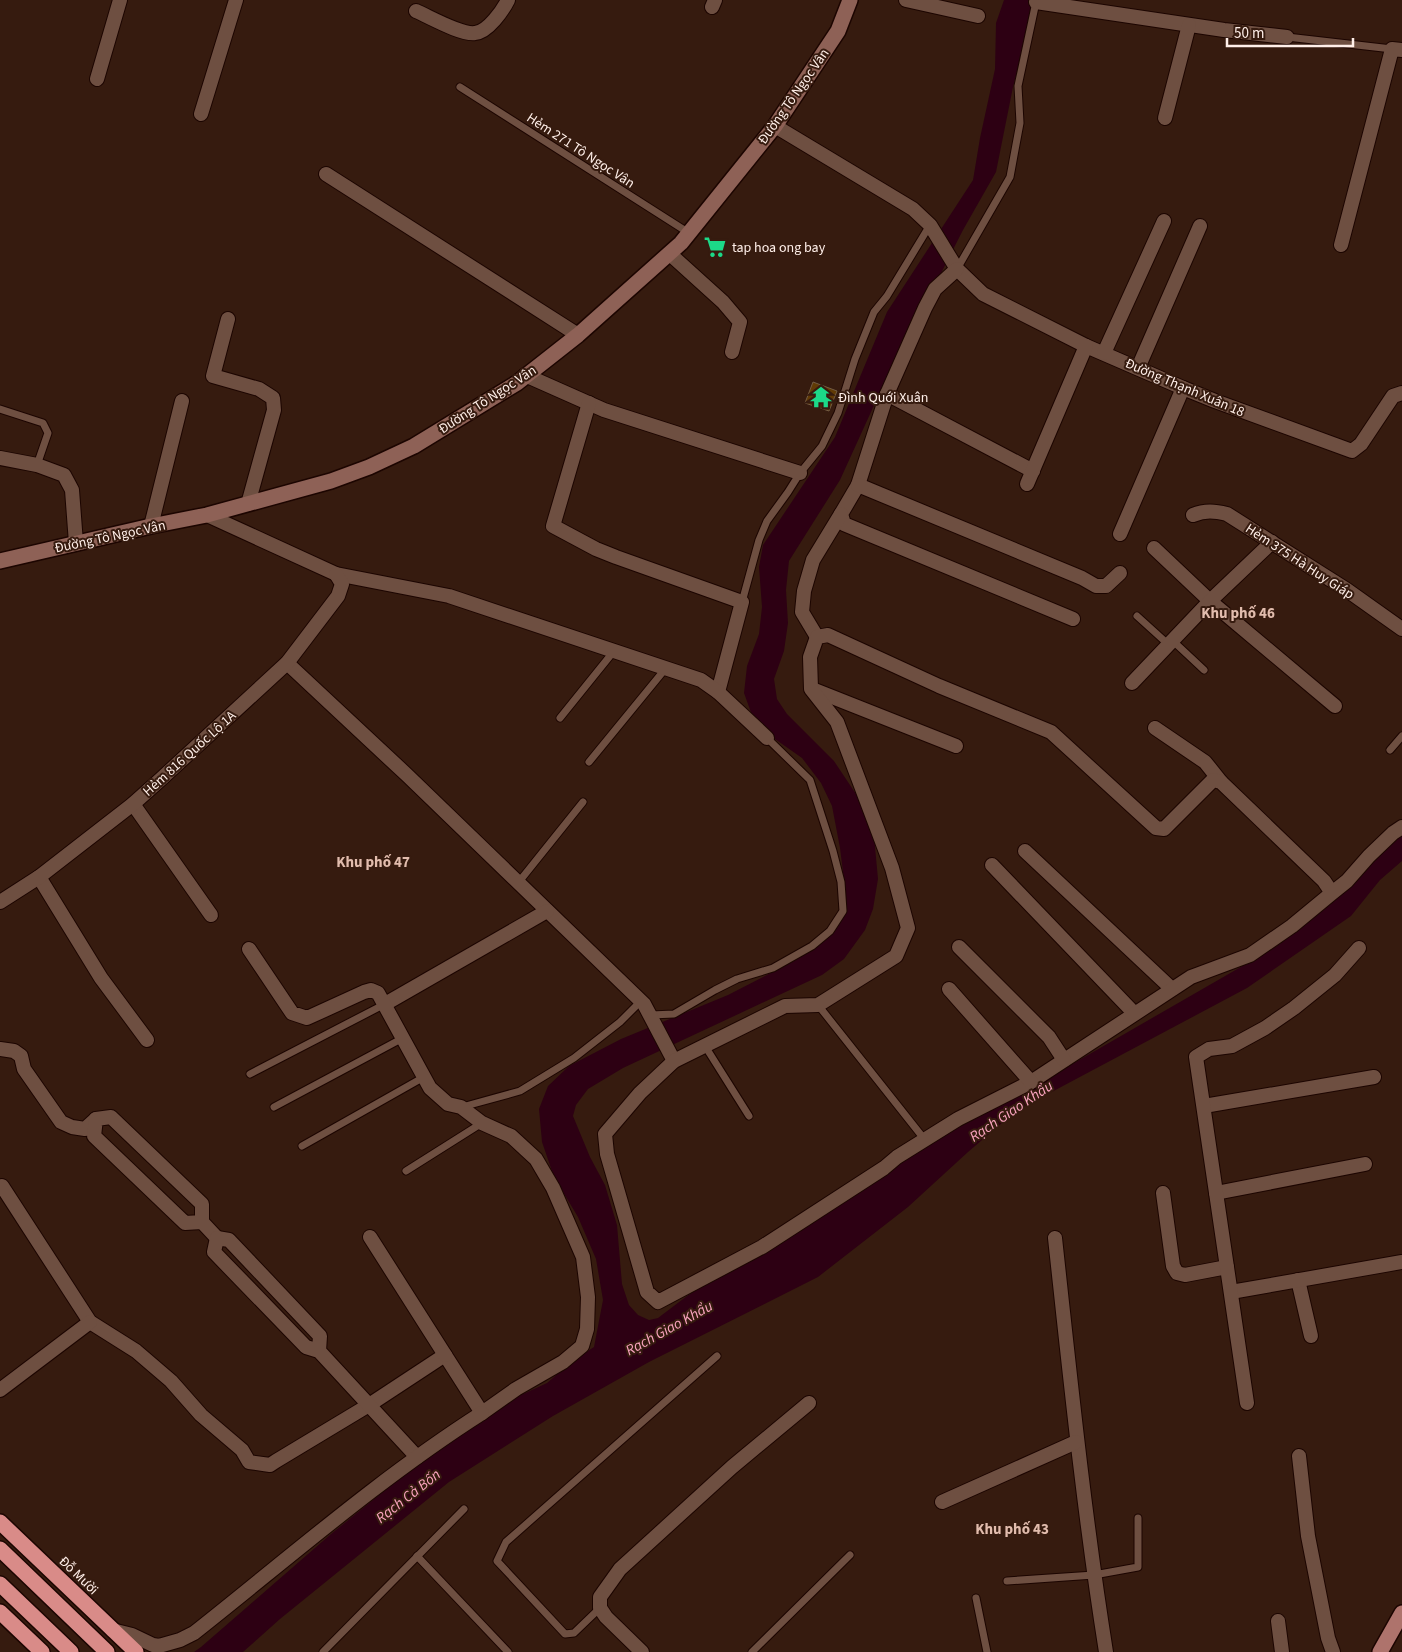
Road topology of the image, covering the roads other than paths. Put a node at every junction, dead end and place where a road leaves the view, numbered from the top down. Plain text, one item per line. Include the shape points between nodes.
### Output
1 (120, 0) edge
2 (236, 0) edge
3 (508, 0) edge
4 (850, 0) edge
5 (906, 0) edge
6 (1036, 1) edge
7 (416, 11) dead end
8 (978, 16) dead end
9 (1189, 25) junction
10 (1287, 37) joint
11 (1397, 49) edge
12 (97, 79) dead end
13 (460, 87) dead end
14 (201, 114) dead end
15 (1165, 118) dead end
16 (775, 126) junction
17 (326, 174) dead end
18 (1164, 221) dead end
19 (930, 225) junction
20 (1200, 226) dead end
21 (689, 233) junction
22 (1341, 245) dead end
23 (670, 254) junction
24 (954, 265) junction
25 (228, 319) dead end
26 (578, 335) junction
27 (1086, 346) junction
28 (732, 352) dead end
29 (1104, 352) junction
30 (1138, 368) junction
31 (525, 375) junction
32 (1183, 388) junction
33 (1402, 392) edge
34 (887, 394) junction
35 (182, 401) dead end
36 (590, 402) junction
37 (0, 409) edge
38 (0, 458) edge
39 (37, 465) junction
40 (1033, 471) junction
41 (800, 473) junction
42 (1027, 484) dead end
43 (858, 485) junction
44 (248, 504) junction
45 (841, 514) junction
46 (207, 515) junction
47 (1193, 515) dead end
48 (151, 526) junction
49 (1120, 534) dead end
50 (1272, 542) junction
51 (76, 543) junction
52 (1154, 548) dead end
53 (0, 561) edge
54 (1120, 573) dead end
55 (336, 574) junction
56 (1210, 601) junction
57 (742, 602) junction
58 (1137, 616) dead end
59 (1073, 620) dead end
60 (1402, 629) edge
61 (817, 637) junction
62 (1171, 643) junction
63 (614, 651) junction
64 (287, 663) junction
65 (666, 668) junction
66 (1204, 670) dead end
67 (1132, 683) dead end
68 (811, 689) junction
69 (718, 692) junction
70 (1335, 706) dead end
71 (560, 718) dead end
72 (1155, 728) dead end
73 (1402, 736) edge
74 (767, 738) joint
75 (956, 746) dead end
76 (1390, 750) dead end
77 (589, 762) dead end
78 (1221, 782) junction
79 (582, 802) dead end
80 (133, 804) junction
81 (1402, 827) edge
82 (1025, 851) dead end
83 (992, 865) dead end
84 (39, 877) junction
85 (518, 883) junction
86 (1332, 894) junction
87 (0, 902) edge
88 (547, 911) junction
89 (211, 915) dead end
90 (959, 947) dead end
91 (1359, 948) dead end
92 (249, 949) dead end
93 (949, 989) dead end
94 (1172, 989) junction
95 (641, 1001) junction
96 (385, 1004) junction
97 (818, 1005) junction
98 (1134, 1013) junction
99 (651, 1015) junction
100 (403, 1037) junction
101 (147, 1040) dead end
102 (705, 1046) junction
103 (0, 1049) edge
104 (673, 1058) junction
105 (1064, 1060) junction
106 (250, 1074) dead end
107 (424, 1076) junction
108 (1374, 1077) dead end
109 (1031, 1082) junction
110 (1204, 1106) junction
111 (274, 1107) dead end
112 (461, 1107) junction
113 (749, 1116) dead end
114 (96, 1120) junction
115 (482, 1123) junction
116 (925, 1140) junction
117 (302, 1146) dead end
118 (1365, 1164) dead end
119 (406, 1171) dead end
120 (2, 1186) dead end
121 (1163, 1192) dead end
122 (1216, 1193) junction
123 (202, 1222) junction
124 (370, 1237) dead end
125 (217, 1238) junction
126 (1055, 1238) dead end
127 (1402, 1262) edge
128 (1227, 1267) junction
129 (1298, 1280) junction
130 (1231, 1292) junction
131 (90, 1322) junction
132 (1311, 1336) dead end
133 (318, 1351) junction
134 (445, 1355) junction
135 (717, 1356) dead end
136 (0, 1390) edge
137 (809, 1403) dead end
138 (1247, 1403) dead end
139 (369, 1405) junction
140 (482, 1413) junction
141 (1076, 1442) junction
142 (1299, 1456) dead end
143 (417, 1457) junction
144 (942, 1502) dead end
145 (464, 1509) dead end
146 (1138, 1518) dead end
147 (0, 1522) edge
148 (0, 1549) edge
149 (850, 1555) dead end
150 (417, 1556) junction
151 (1094, 1574) junction
152 (1007, 1580) dead end
153 (0, 1584) edge
154 (976, 1598) dead end
155 (600, 1608) junction
156 (0, 1612) edge
157 (1402, 1613) edge
158 (1278, 1621) dead end
159 (112, 1630) junction
160 (42, 1652) edge
161 (71, 1652) edge
162 (107, 1652) edge
163 (136, 1652) edge
164 (323, 1652) edge
165 (508, 1652) edge
166 (642, 1652) edge
167 (752, 1652) edge
168 (986, 1652) edge
169 (1106, 1652) edge
170 (1282, 1652) edge
171 (1333, 1652) edge
172 (1380, 1652) edge

1 - 12 street
2 - 14 street
3 - 7 street via 502,12 476,34 454,29
4 - 16 street, Đường Tô Ngọc Vân via 838,31
5 - 8 street
6 - 9 street
6 - 24 lane via 1018,86 1020,123 1010,177
9 - 10 street
9 - 15 street
10 - 11 lane
11 - 22 street
13 - 21 lane, Hẻm 271 Tô Ngọc Vân
16 - 19 street, Đường Thạnh Xuân 18 via 913,209
16 - 21 street, Đường Tô Ngọc Vân
17 - 26 street
18 - 29 street
19 - 24 street, Đường Thạnh Xuân 18
19 - 41 lane via 874,312 854,359 838,413 822,446
20 - 30 street
21 - 23 street, Đường Tô Ngọc Vân
23 - 26 street, Đường Tô Ngọc Vân
23 - 28 street via 723,302 740,322
24 - 27 street, Đường Thạnh Xuân 18 via 983,294
24 - 34 street via 928,301
25 - 44 street via 213,376 259,388 272,398 274,410
26 - 31 street, Đường Tô Ngọc Vân
27 - 29 street, Đường Thạnh Xuân 18
27 - 40 street
29 - 30 street, Đường Thạnh Xuân 18
30 - 32 street, Đường Thạnh Xuân 18
31 - 36 street
31 - 44 street, Đường Tô Ngọc Vân via 414,446 331,481
32 - 33 street, Đường Thạnh Xuân 18 via 1352,452 1361,444 1393,396
32 - 49 street
34 - 40 street
34 - 43 street
35 - 48 street
36 - 41 street via 604,410
36 - 57 street via 553,526 616,557
37 - 39 lane via 43,423 48,433
38 - 39 street
39 - 51 street via 64,475 72,490
40 - 42 street
41 - 57 lane via 764,527
43 - 45 street
43 - 54 street via 1096,586 1106,586
44 - 46 street, Đường Tô Ngọc Vân
45 - 59 street via 844,524
45 - 61 street via 813,560 804,591 802,612
46 - 48 street, Đường Tô Ngọc Vân
46 - 55 street
47 - 50 street, Hẻm 375 Hà Huy Giáp via 1209,511 1227,514
48 - 51 street, Đường Tô Ngọc Vân
50 - 56 street
50 - 60 street, Hẻm 375 Hà Huy Giáp
51 - 53 street, Đường Tô Ngọc Vân
52 - 56 street
55 - 63 street via 449,596
55 - 64 street, Hẻm 816 Quốc Lộ 1A via 342,584 338,596
56 - 62 street
56 - 70 street
57 - 69 street
58 - 62 lane
61 - 68 street via 810,657
61 - 78 street via 828,635 939,686 1052,732 1156,828 1164,829 1214,780
62 - 66 lane
62 - 67 street
63 - 65 street
63 - 71 lane
64 - 80 street, Hẻm 816 Quốc Lộ 1A
64 - 85 street
65 - 69 street via 701,680
65 - 77 lane
68 - 75 street
68 - 97 street via 837,722 892,868 908,928 896,956
69 - 74 street
72 - 78 street via 1205,762
73 - 76 lane
74 - 99 lane via 810,780 839,874 843,911 830,931 812,946 773,968 737,979 674,1014
78 - 86 street via 1324,881
79 - 85 lane
80 - 84 street, Hẻm 816 Quốc Lộ 1A
80 - 89 street
81 - 86 street
82 - 94 street
83 - 98 street
84 - 87 street, Hẻm 816 Quốc Lộ 1A
84 - 101 street via 101,978
85 - 88 street
86 - 94 street via 1250,955 1191,977
88 - 95 street
88 - 96 street
90 - 105 street via 1050,1037
91 - 110 street via 1335,975 1265,1028 1232,1046 1209,1049 1196,1058
92 - 96 street via 292,1013 307,1018 371,990 378,993
93 - 109 street
94 - 98 street
95 - 99 street
95 - 112 lane via 574,1058 520,1092
96 - 100 street
96 - 106 lane
97 - 102 street via 785,1006
97 - 116 lane
98 - 105 street
99 - 104 street
100 - 107 street
100 - 111 lane
102 - 104 street
102 - 113 lane
103 - 114 street via 14,1051 21,1056 24,1069 61,1122 85,1129
104 - 116 street via 605,1134 607,1154 647,1292 658,1302 762,1247
105 - 109 street
107 - 112 street via 430,1088 448,1104
107 - 117 lane
108 - 110 street
109 - 116 street
110 - 122 street
112 - 115 street
114 - 123 street via 94,1136 185,1222
114 - 123 street via 110,1117 202,1204
115 - 119 lane
115 - 140 street via 511,1136 536,1159 553,1188 582,1257 588,1297 587,1329 582,1346 563,1362
118 - 122 street
120 - 131 street
121 - 128 street via 1173,1266 1177,1273 1185,1275
122 - 128 street
123 - 125 street
124 - 134 street
125 - 133 street via 214,1252 306,1347
125 - 133 street via 230,1240 320,1336
126 - 141 street
127 - 129 street
128 - 130 street
129 - 130 street
129 - 132 street
130 - 138 street
131 - 136 street
131 - 139 street via 136,1351 242,1450 249,1462 270,1465
133 - 139 street
134 - 139 street
134 - 140 street
135 - 155 lane via 506,1542 500,1553 497,1561 565,1634 574,1633
137 - 155 street via 732,1467 620,1569 600,1597
139 - 143 street
140 - 143 street
141 - 144 street
141 - 151 street
142 - 171 street via 1308,1536
143 - 159 street via 338,1516 194,1633 159,1646
145 - 150 lane
146 - 151 lane via 1138,1567
147 - 159 highway, Đỗ Mười
148 - 162 highway
149 - 167 lane
150 - 164 lane
150 - 165 lane
151 - 152 lane
151 - 169 street
153 - 161 highway
154 - 168 lane
155 - 166 street
156 - 160 highway
157 - 172 main road
158 - 170 street
159 - 163 highway, Đỗ Mười

